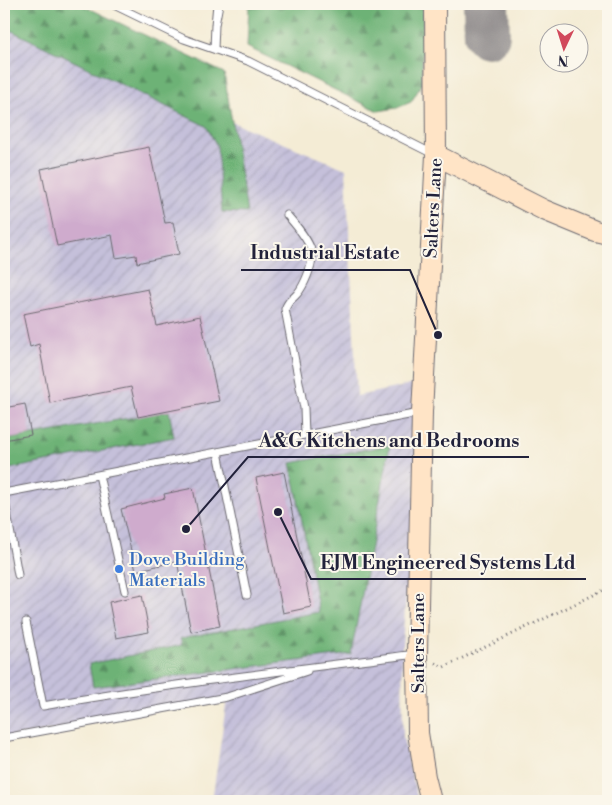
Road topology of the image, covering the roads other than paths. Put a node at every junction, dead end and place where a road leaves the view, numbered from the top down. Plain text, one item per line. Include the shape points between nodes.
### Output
1 (112, 4) edge
2 (218, 4) edge
3 (435, 4) edge
4 (214, 49) junction
5 (436, 155) junction
6 (287, 215) dead end
7 (608, 234) edge
8 (422, 412) junction
9 (305, 435) junction
10 (218, 452) junction
11 (99, 475) junction
12 (4, 494) edge
13 (18, 575) dead end
14 (125, 590) dead end
15 (247, 595) dead end
16 (26, 622) dead end
17 (417, 654) junction
18 (322, 666) junction
19 (4, 738) edge
20 (431, 801) edge

1 - 4 lane via 184,39
2 - 4 lane
3 - 5 main road, Salters Lane
4 - 5 lane via 248,61
5 - 7 main road via 544,210
5 - 8 main road, Salters Lane
6 - 9 lane via 301,229 312,254 307,277 296,295 288,300 285,309 304,408
8 - 9 lane
8 - 17 main road, Salters Lane
9 - 10 lane
10 - 11 lane
10 - 15 lane
11 - 12 lane
11 - 14 lane
12 - 13 lane
16 - 18 lane via 43,706
17 - 18 lane
17 - 20 main road, Salters Lane via 418,733
18 - 19 lane via 227,697

